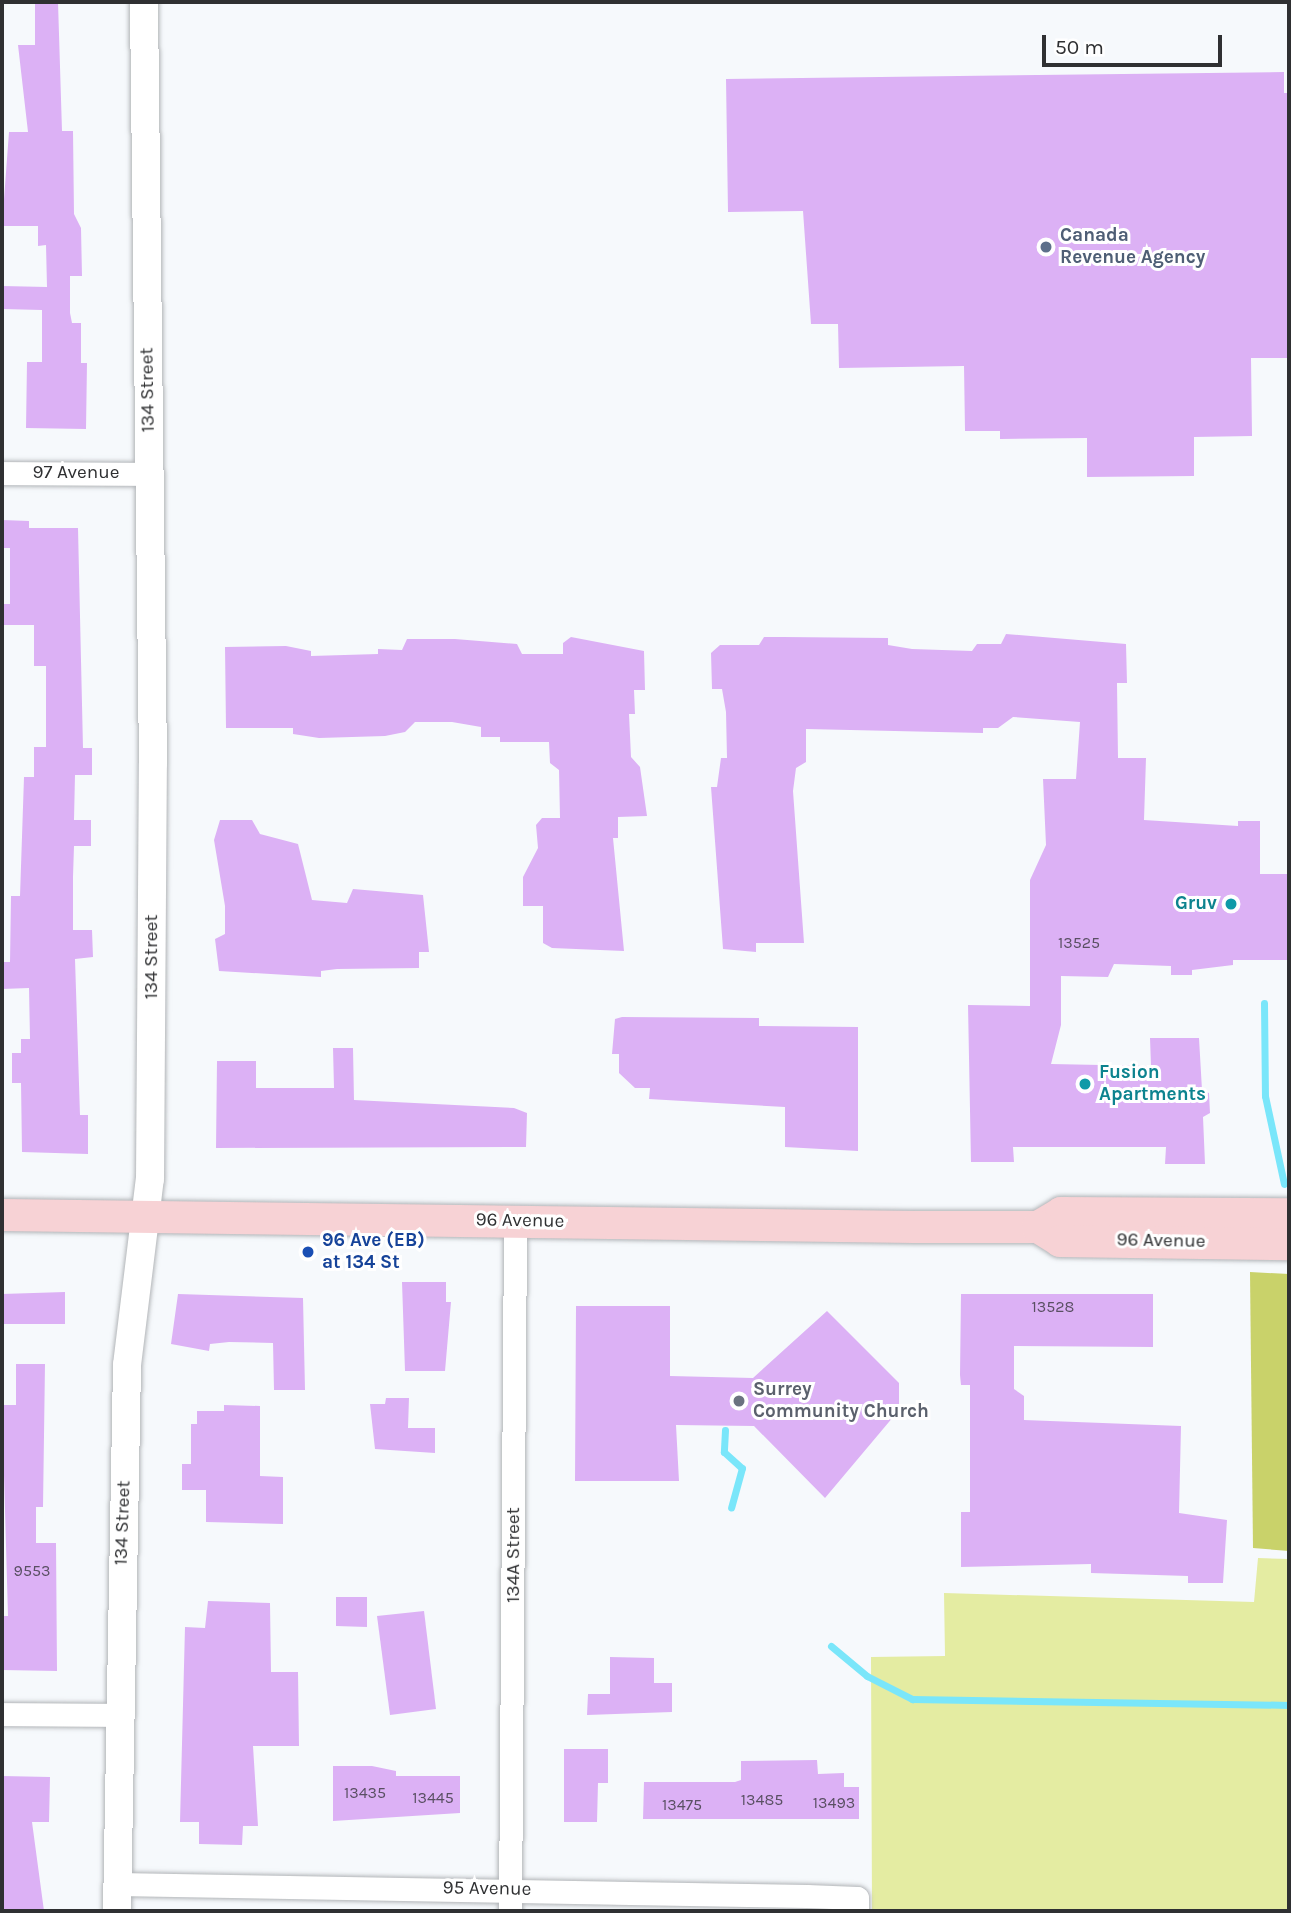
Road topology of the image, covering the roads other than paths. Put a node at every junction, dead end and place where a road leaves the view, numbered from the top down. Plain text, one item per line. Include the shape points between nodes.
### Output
1 (144, 2) edge
2 (2, 473) edge
3 (149, 474) junction
4 (1289, 1214) edge
5 (2, 1215) edge
6 (144, 1215) junction
7 (514, 1220) junction
8 (1038, 1227) junction
9 (1289, 1244) edge
10 (2, 1714) edge
11 (117, 1715) junction
12 (117, 1897) edge
13 (511, 1900) edge
14 (857, 1905) edge

1 - 3 street, 134 Street
2 - 3 street, 97 Avenue
3 - 6 street, 134 Street via 151,1087
4 - 8 main road, 96 Avenue via 1061,1213
5 - 6 main road, 96 Avenue
6 - 7 main road, 96 Avenue
6 - 11 street, 134 Street via 127,1365
7 - 8 main road, 96 Avenue
7 - 13 street, 134A Street
8 - 9 main road, 96 Avenue via 1060,1241
10 - 11 street
11 - 12 street, 134 Street
12 - 13 street, 95 Avenue
13 - 14 street, 95 Avenue

